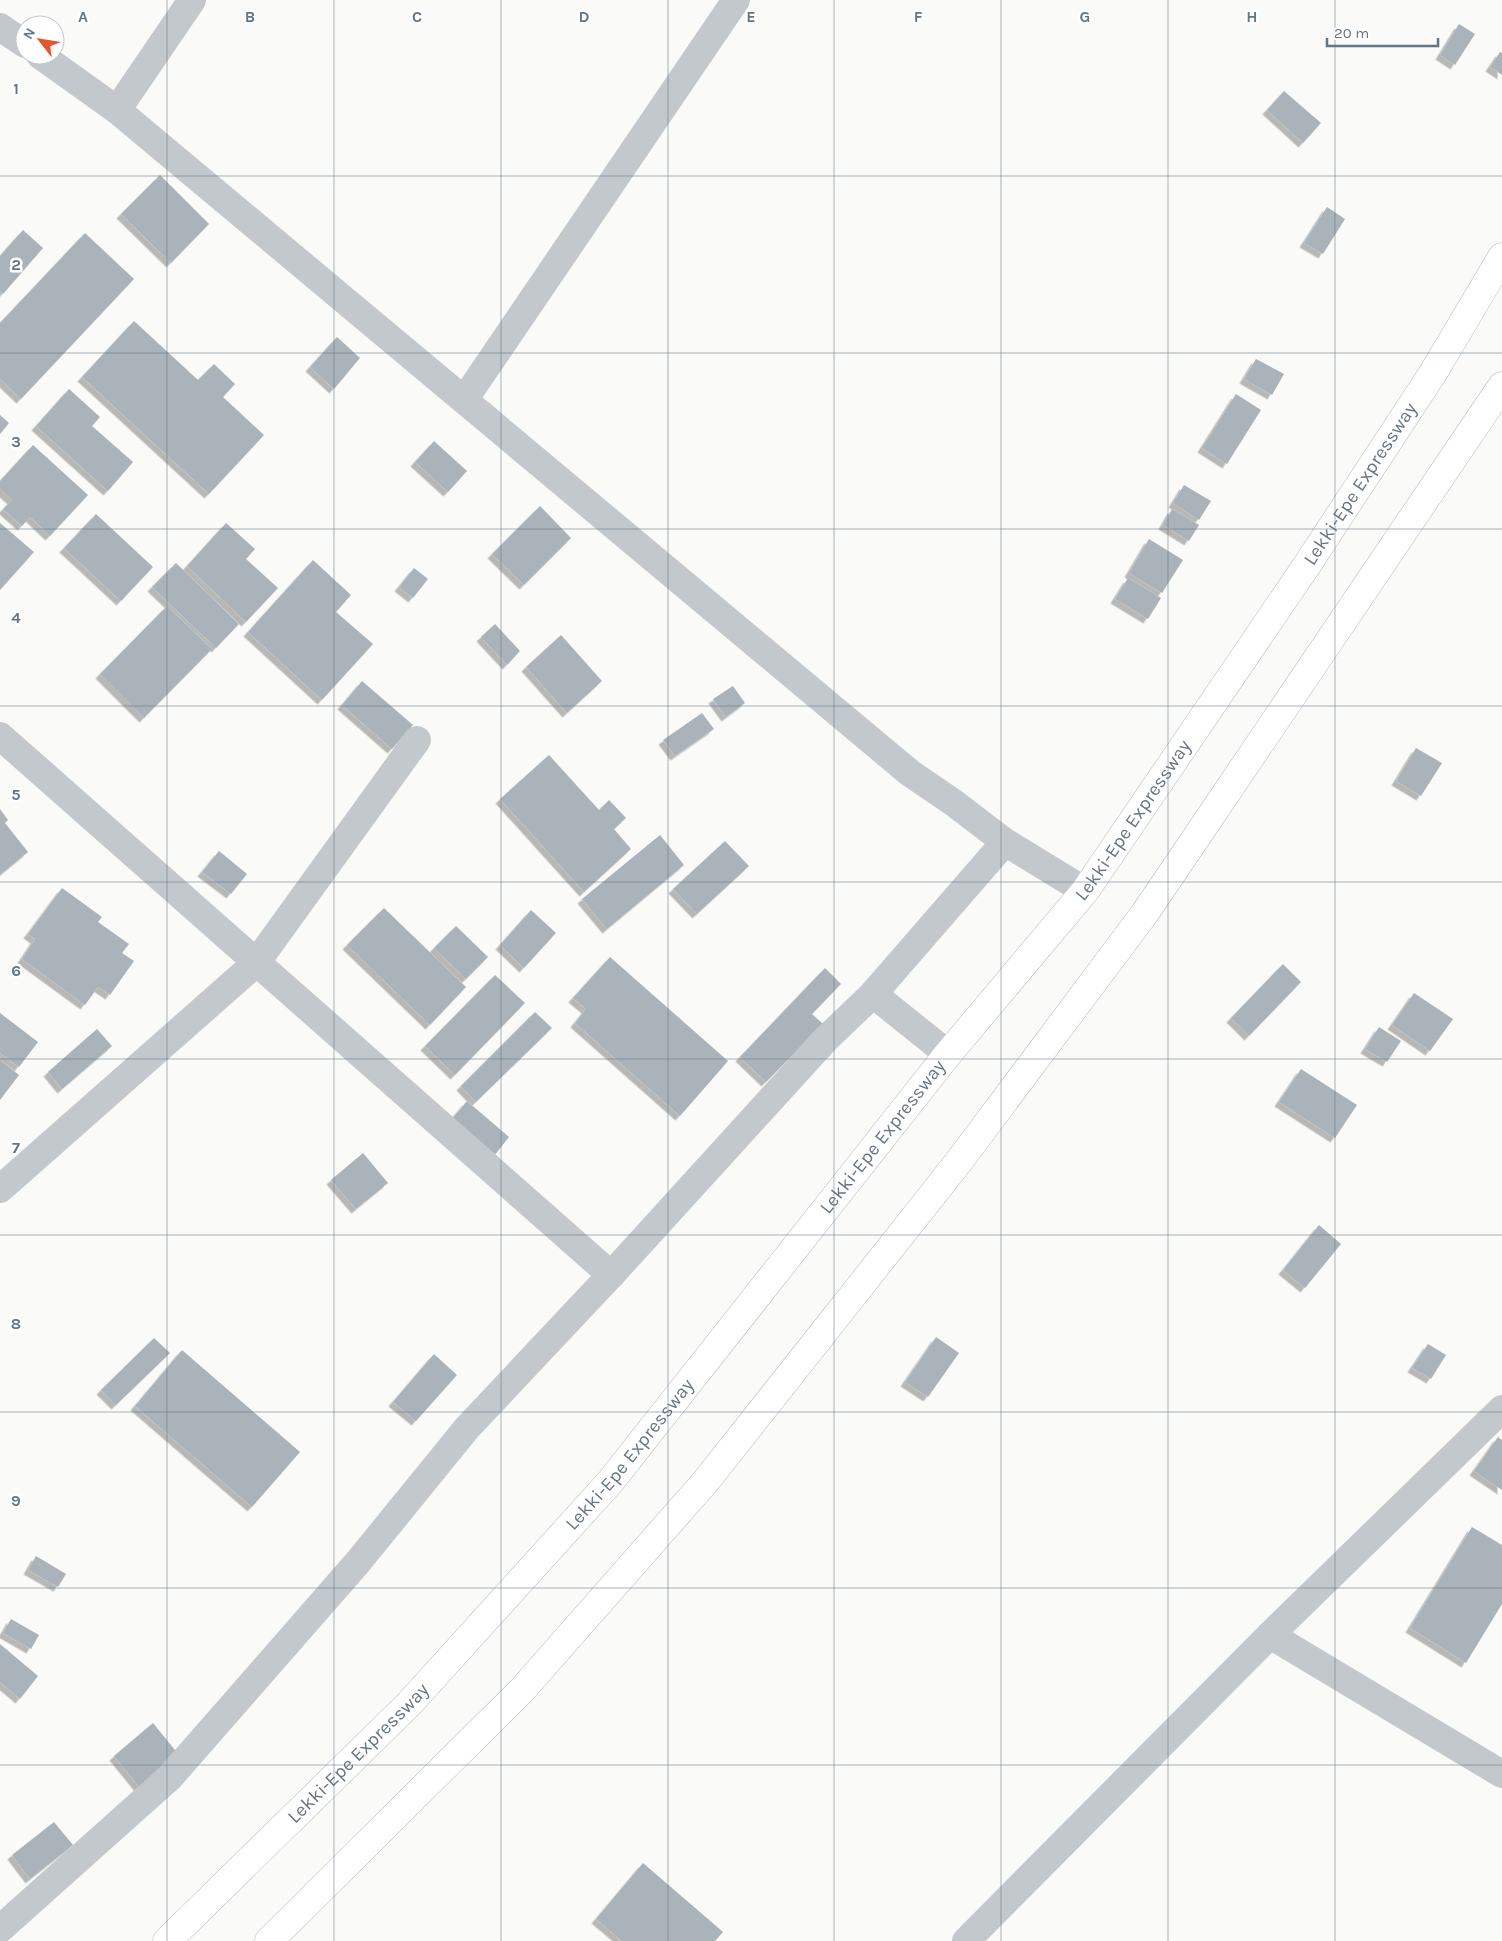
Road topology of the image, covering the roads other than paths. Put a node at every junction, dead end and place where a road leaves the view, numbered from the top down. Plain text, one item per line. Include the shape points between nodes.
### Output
1 (192, 0) edge
2 (736, 0) edge
3 (0, 27) edge
4 (15, 37) edge
5 (54, 65) edge
6 (117, 110) junction
7 (1502, 257) edge
8 (1502, 386) edge
9 (464, 400) junction
10 (0, 736) edge
11 (417, 740) dead end
12 (1004, 842) junction
13 (1085, 891) junction
14 (256, 963) junction
15 (873, 994) junction
16 (948, 1054) junction
17 (0, 1189) edge
18 (611, 1275) junction
19 (1502, 1409) edge
20 (1270, 1635) junction
21 (1502, 1774) edge
22 (0, 1929) edge
23 (167, 1941) edge
24 (269, 1941) edge
25 (966, 1941) edge

1 - 6 street
2 - 9 street
3 - 4 street
5 - 6 street
6 - 9 street
7 - 13 highway, Lekki-Epe Expressway via 1428,382
8 - 24 highway via 1144,913 960,1160 724,1458 522,1690
9 - 12 street via 910,773 954,802
10 - 14 street
11 - 14 street
12 - 13 street
12 - 15 street
13 - 16 highway, Lekki-Epe Expressway
14 - 17 street
14 - 18 street
15 - 16 street
15 - 18 street via 825,1040
16 - 23 highway, Lekki-Epe Expressway via 610,1482 409,1704
18 - 22 street via 467,1428 358,1562 170,1777
19 - 20 street
20 - 21 street
20 - 25 street

